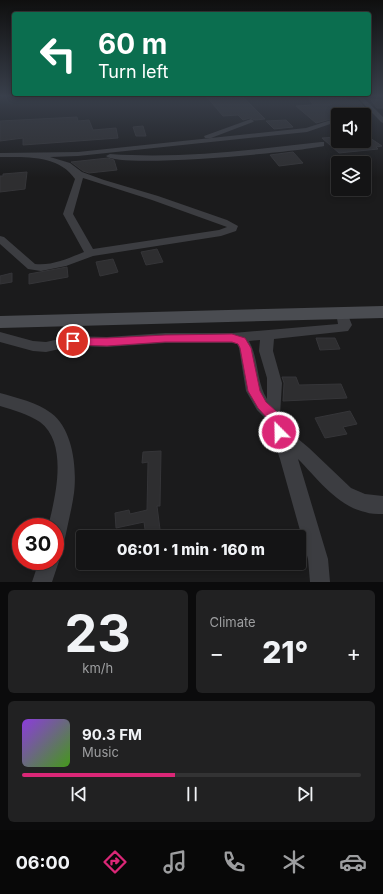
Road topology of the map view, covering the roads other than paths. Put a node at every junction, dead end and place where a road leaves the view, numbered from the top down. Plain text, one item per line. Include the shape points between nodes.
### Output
1 (248, 123) edge
2 (328, 123) edge
3 (187, 142) junction
4 (321, 144) dead end
5 (96, 152) junction
6 (34, 154) junction
7 (1, 157) edge
8 (73, 170) junction
9 (0, 239) edge
10 (90, 253) junction
11 (383, 302) edge
12 (0, 311) edge
13 (383, 312) edge
14 (342, 313) junction
15 (0, 322) edge
16 (268, 336) junction
17 (0, 337) edge
18 (232, 338) junction
19 (0, 399) edge
20 (272, 415) junction
21 (279, 432) junction
22 (383, 505) edge
23 (59, 518) edge
24 (46, 570) edge
25 (42, 582) edge
26 (320, 582) edge

1 - 3 street
2 - 3 street via 307,130
3 - 5 street
4 - 5 street via 179,158 126,158
5 - 6 street
6 - 7 street
6 - 8 street
8 - 10 street via 79,179 68,214
8 - 10 street via 101,182 233,226 232,229 221,233
9 - 10 street via 32,267 62,264
11 - 12 main road
13 - 14 main road
14 - 15 main road
14 - 16 street via 345,325 343,328
16 - 18 street
16 - 20 street via 265,342 274,378 275,400
17 - 18 street via 46,347 73,341
18 - 20 street via 242,341 246,348 254,391
19 - 23 street via 47,418 58,431 65,458 65,492
20 - 21 street
21 - 22 street via 345,494 364,503
21 - 26 street via 318,559
24 - 25 street

